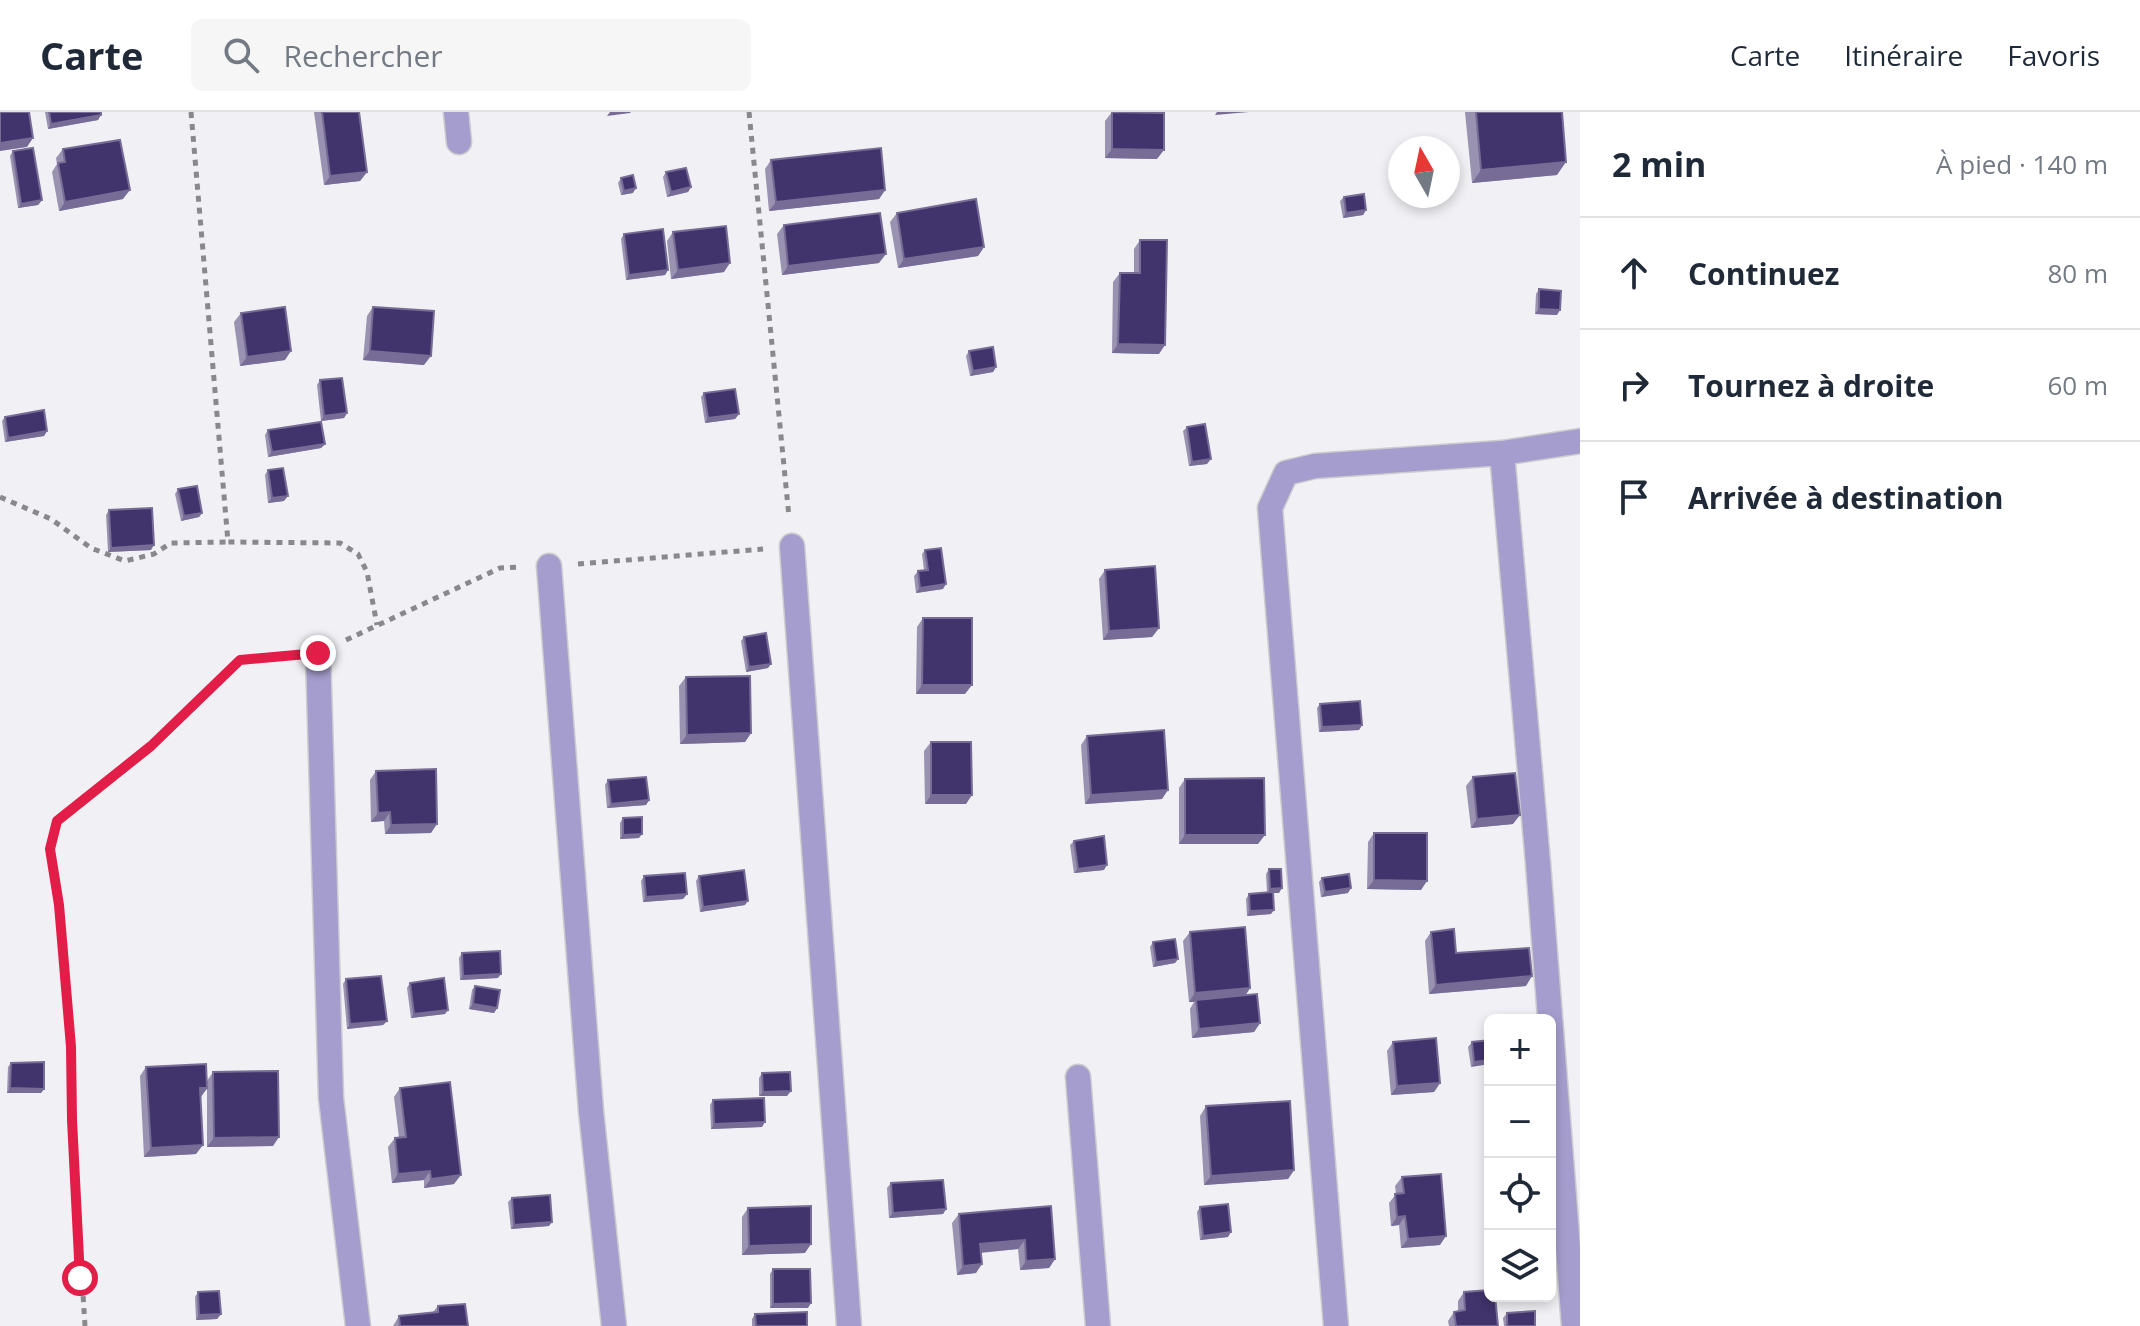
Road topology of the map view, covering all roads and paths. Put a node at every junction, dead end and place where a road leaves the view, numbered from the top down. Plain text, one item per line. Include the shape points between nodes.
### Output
1 (191, 112) edge
2 (456, 112) edge
3 (749, 112) edge
4 (459, 142) dead end
5 (1580, 441) edge
6 (1502, 453) junction
7 (0, 497) edge
8 (228, 542) junction
9 (792, 546) joint
10 (549, 566) dead end
11 (377, 625) dead end
12 (318, 653) joint
13 (1078, 1077) dead end
14 (85, 1326) edge
15 (358, 1326) edge
16 (614, 1326) edge
17 (849, 1326) edge
18 (1098, 1326) edge
19 (1336, 1326) edge
20 (1574, 1326) edge

1 - 8 path
2 - 4 street
3 - 9 path
5 - 6 street
6 - 19 street via 1315,466 1286,473 1270,508
6 - 20 street
7 - 8 path via 125,561 154,554 171,543
8 - 11 path via 340,543 358,554 367,572
9 - 17 street
10 - 16 street via 591,1111
12 - 14 path via 240,660 151,746 57,821 50,849 71,1047
12 - 15 street via 331,1098
13 - 18 street

